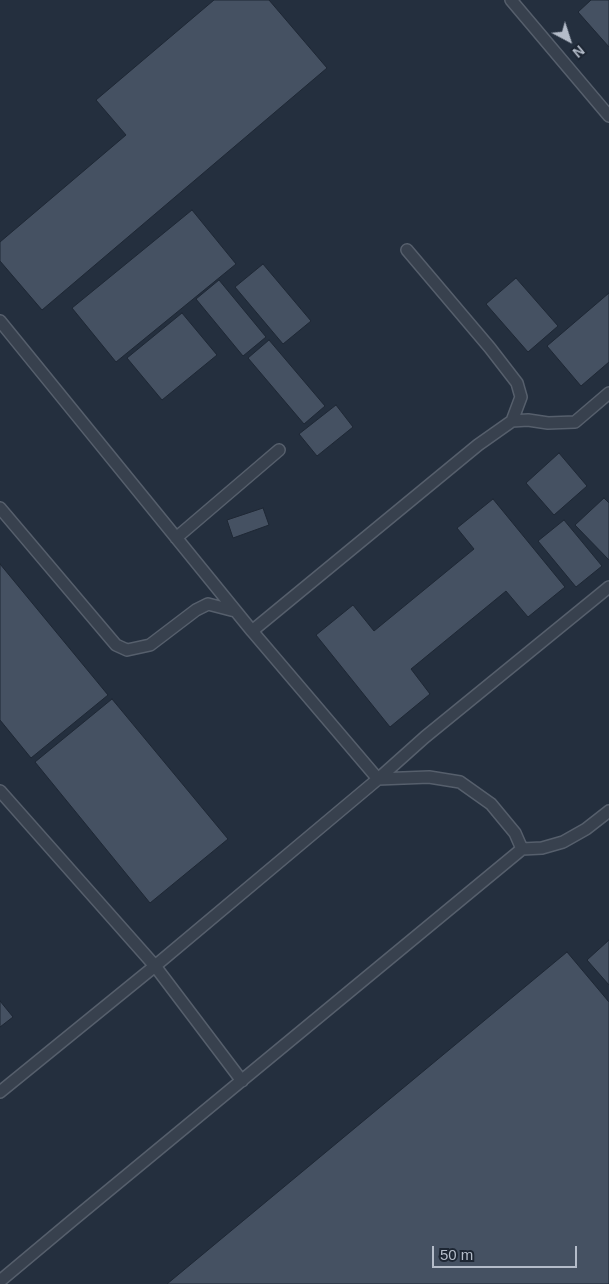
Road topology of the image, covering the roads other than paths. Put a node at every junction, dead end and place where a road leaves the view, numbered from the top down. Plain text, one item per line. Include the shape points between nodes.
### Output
1 (511, 0) edge
2 (609, 116) edge
3 (407, 250) dead end
4 (0, 321) edge
5 (609, 393) edge
6 (512, 421) junction
7 (279, 450) dead end
8 (0, 508) edge
9 (176, 538) junction
10 (609, 587) edge
11 (236, 611) junction
12 (252, 631) junction
13 (378, 779) junction
14 (0, 790) edge
15 (609, 811) edge
16 (522, 848) junction
17 (156, 966) junction
18 (242, 1081) junction
19 (0, 1092) edge
20 (0, 1281) edge

1 - 2 lane
3 - 6 lane via 517,383 521,396
4 - 9 lane
5 - 6 lane via 575,422
6 - 12 lane via 478,444
7 - 9 lane
8 - 11 lane via 116,645 122,648 128,650 150,645 208,604
9 - 11 lane
10 - 13 lane
11 - 12 lane
12 - 13 lane
13 - 16 lane via 429,777 460,782 491,804 515,833
13 - 17 lane
14 - 17 lane
15 - 16 lane via 563,842 542,848
16 - 18 lane
17 - 18 lane
17 - 19 lane
18 - 20 lane

